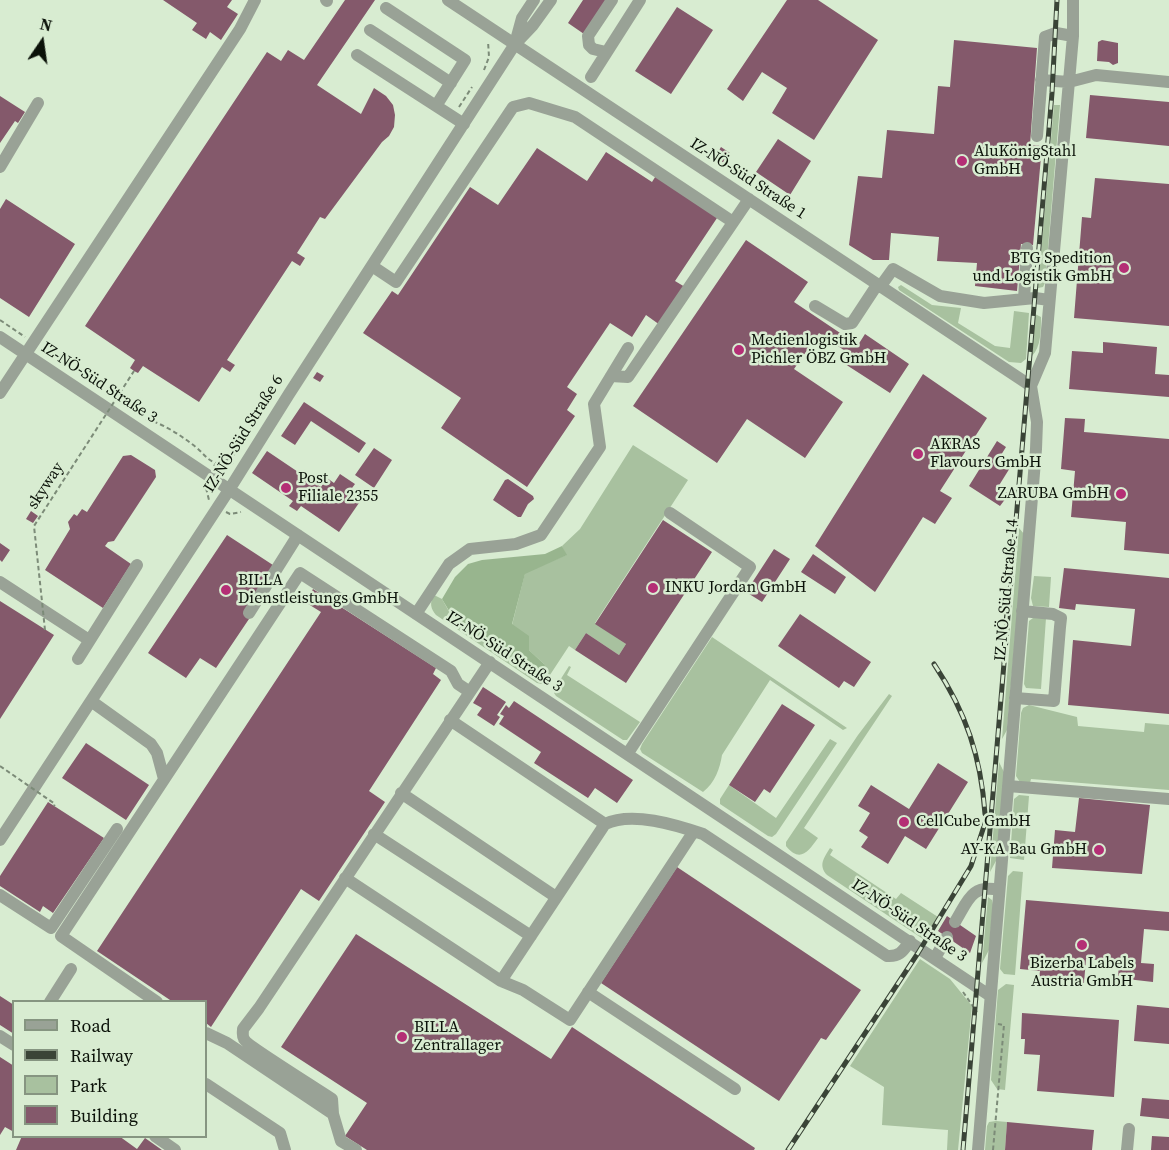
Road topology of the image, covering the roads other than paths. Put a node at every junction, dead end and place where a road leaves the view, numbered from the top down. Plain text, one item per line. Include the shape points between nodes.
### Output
1 (255, 0) edge
2 (448, 0) edge
3 (534, 0) edge
4 (551, 0) edge
5 (612, 0) edge
6 (640, 0) edge
7 (1073, 0) edge
8 (387, 8) dead end
9 (370, 30) dead end
10 (588, 36) junction
11 (1073, 36) junction
12 (515, 44) junction
13 (606, 52) junction
14 (357, 55) dead end
15 (591, 77) junction
16 (1041, 80) junction
17 (1069, 82) junction
18 (1169, 82) edge
19 (451, 83) junction
20 (593, 96) junction
21 (38, 103) dead end
22 (436, 106) junction
23 (464, 124) junction
24 (1037, 136) dead end
25 (0, 167) edge
26 (748, 199) junction
27 (733, 222) junction
28 (1027, 248) dead end
29 (372, 266) junction
30 (879, 286) junction
31 (1024, 299) junction
32 (1049, 300) junction
33 (815, 306) dead end
34 (0, 337) edge
35 (628, 348) dead end
36 (26, 354) junction
37 (611, 376) junction
38 (1031, 386) junction
39 (0, 393) edge
40 (229, 490) junction
41 (670, 513) dead end
42 (298, 535) junction
43 (137, 565) dead end
44 (0, 582) edge
45 (1022, 612) junction
46 (249, 613) dead end
47 (416, 614) junction
48 (89, 640) junction
49 (78, 659) dead end
50 (490, 662) junction
51 (470, 692) junction
52 (1015, 698) junction
53 (91, 701) junction
54 (450, 720) junction
55 (628, 753) junction
56 (164, 779) junction
57 (1008, 786) junction
58 (401, 794) junction
59 (1169, 799) edge
60 (605, 824) junction
61 (117, 829) dead end
62 (694, 831) junction
63 (374, 834) junction
64 (0, 840) edge
65 (345, 878) junction
66 (999, 890) junction
67 (0, 895) edge
68 (556, 897) junction
69 (955, 922) dead end
70 (531, 936) junction
71 (947, 937) dead end
72 (910, 941) junction
73 (935, 958) junction
74 (71, 969) dead end
75 (501, 981) junction
76 (588, 992) junction
77 (990, 995) junction
78 (51, 1000) edge
79 (154, 1000) edge
80 (207, 1033) edge
81 (207, 1085) edge
82 (735, 1089) dead end
83 (333, 1114) junction
84 (1129, 1130) dead end
85 (156, 1138) edge
86 (175, 1150) edge
87 (285, 1150) edge
88 (356, 1150) edge
89 (978, 1150) edge
90 (1127, 1150) edge

1 - 36 street via 240,29
2 - 12 street, IZ-NÖ-Süd Straße 1
3 - 12 street, IZ-NÖ-Süd Straße 6 via 522,18
4 - 12 street, IZ-NÖ-Süd Straße 6
5 - 10 street
6 - 13 street
7 - 11 street
8 - 19 street via 465,60
9 - 19 street
10 - 13 street via 592,49
10 - 15 street via 585,45
11 - 16 street via 1056,33 1045,37
11 - 17 street
12 - 20 street, IZ-NÖ-Süd Straße 1
12 - 23 street, IZ-NÖ-Süd Straße 6
13 - 15 street
14 - 22 street
15 - 20 street
16 - 17 street
16 - 24 street
17 - 18 street via 1096,75
17 - 32 street
19 - 22 street
20 - 26 street, IZ-NÖ-Süd Straße 1
21 - 25 street
22 - 23 street
23 - 29 street, IZ-NÖ-Süd Straße 6
26 - 27 street
26 - 30 street, IZ-NÖ-Süd Straße 1
27 - 29 street via 575,117 529,103 513,107 396,282
27 - 37 street via 628,376
28 - 31 street
29 - 40 street, IZ-NÖ-Süd Straße 6
30 - 31 street via 893,269 940,296 984,303
30 - 33 street via 852,323 845,324
30 - 38 street, IZ-NÖ-Süd Straße 1
31 - 32 street
32 - 38 street via 1045,353
34 - 36 street, IZ-NÖ-Süd Straße 3
35 - 37 street
36 - 39 street
36 - 40 street, IZ-NÖ-Süd Straße 3
37 - 47 street via 594,404 600,447 541,535 516,544 470,549 449,564
38 - 45 street, IZ-NÖ-Süd Straße 14 via 1037,422
40 - 42 street, IZ-NÖ-Süd Straße 3
40 - 53 street, IZ-NÖ-Süd Straße 6
41 - 55 street via 750,567
42 - 46 street
42 - 47 street, IZ-NÖ-Süd Straße 3
43 - 48 street
44 - 48 street
45 - 52 street, IZ-NÖ-Süd Straße 14
45 - 52 street via 1061,618 1054,701
47 - 50 street, IZ-NÖ-Süd Straße 3
48 - 49 street
50 - 51 street
50 - 55 street, IZ-NÖ-Süd Straße 3
51 - 54 street
51 - 56 street via 458,684 451,671 300,573
52 - 57 street, IZ-NÖ-Süd Straße 14
53 - 56 street via 151,744
53 - 64 street, IZ-NÖ-Süd Straße 6
54 - 58 street
54 - 60 street
55 - 72 street, IZ-NÖ-Süd Straße 3
56 - 79 street via 61,936
57 - 59 street
57 - 66 street, IZ-NÖ-Süd Straße 14
58 - 63 street
58 - 68 street
60 - 62 street via 616,819 669,823
60 - 68 street
61 - 67 street via 51,928
62 - 72 street via 887,956 897,956
62 - 76 street
63 - 65 street
63 - 70 street
65 - 75 street
65 - 83 street via 243,1029 244,1039 252,1047 332,1099
66 - 69 street via 985,887 972,893
66 - 77 street, IZ-NÖ-Süd Straße 14
68 - 70 street
70 - 75 street
71 - 73 street
72 - 73 street, IZ-NÖ-Süd Straße 3
73 - 77 street, IZ-NÖ-Süd Straße 3
74 - 78 street
75 - 76 street via 570,1020
76 - 82 street
77 - 89 street, IZ-NÖ-Süd Straße 14
80 - 83 street
81 - 87 street via 280,1133
83 - 88 street via 342,1140
84 - 90 street
85 - 86 street

